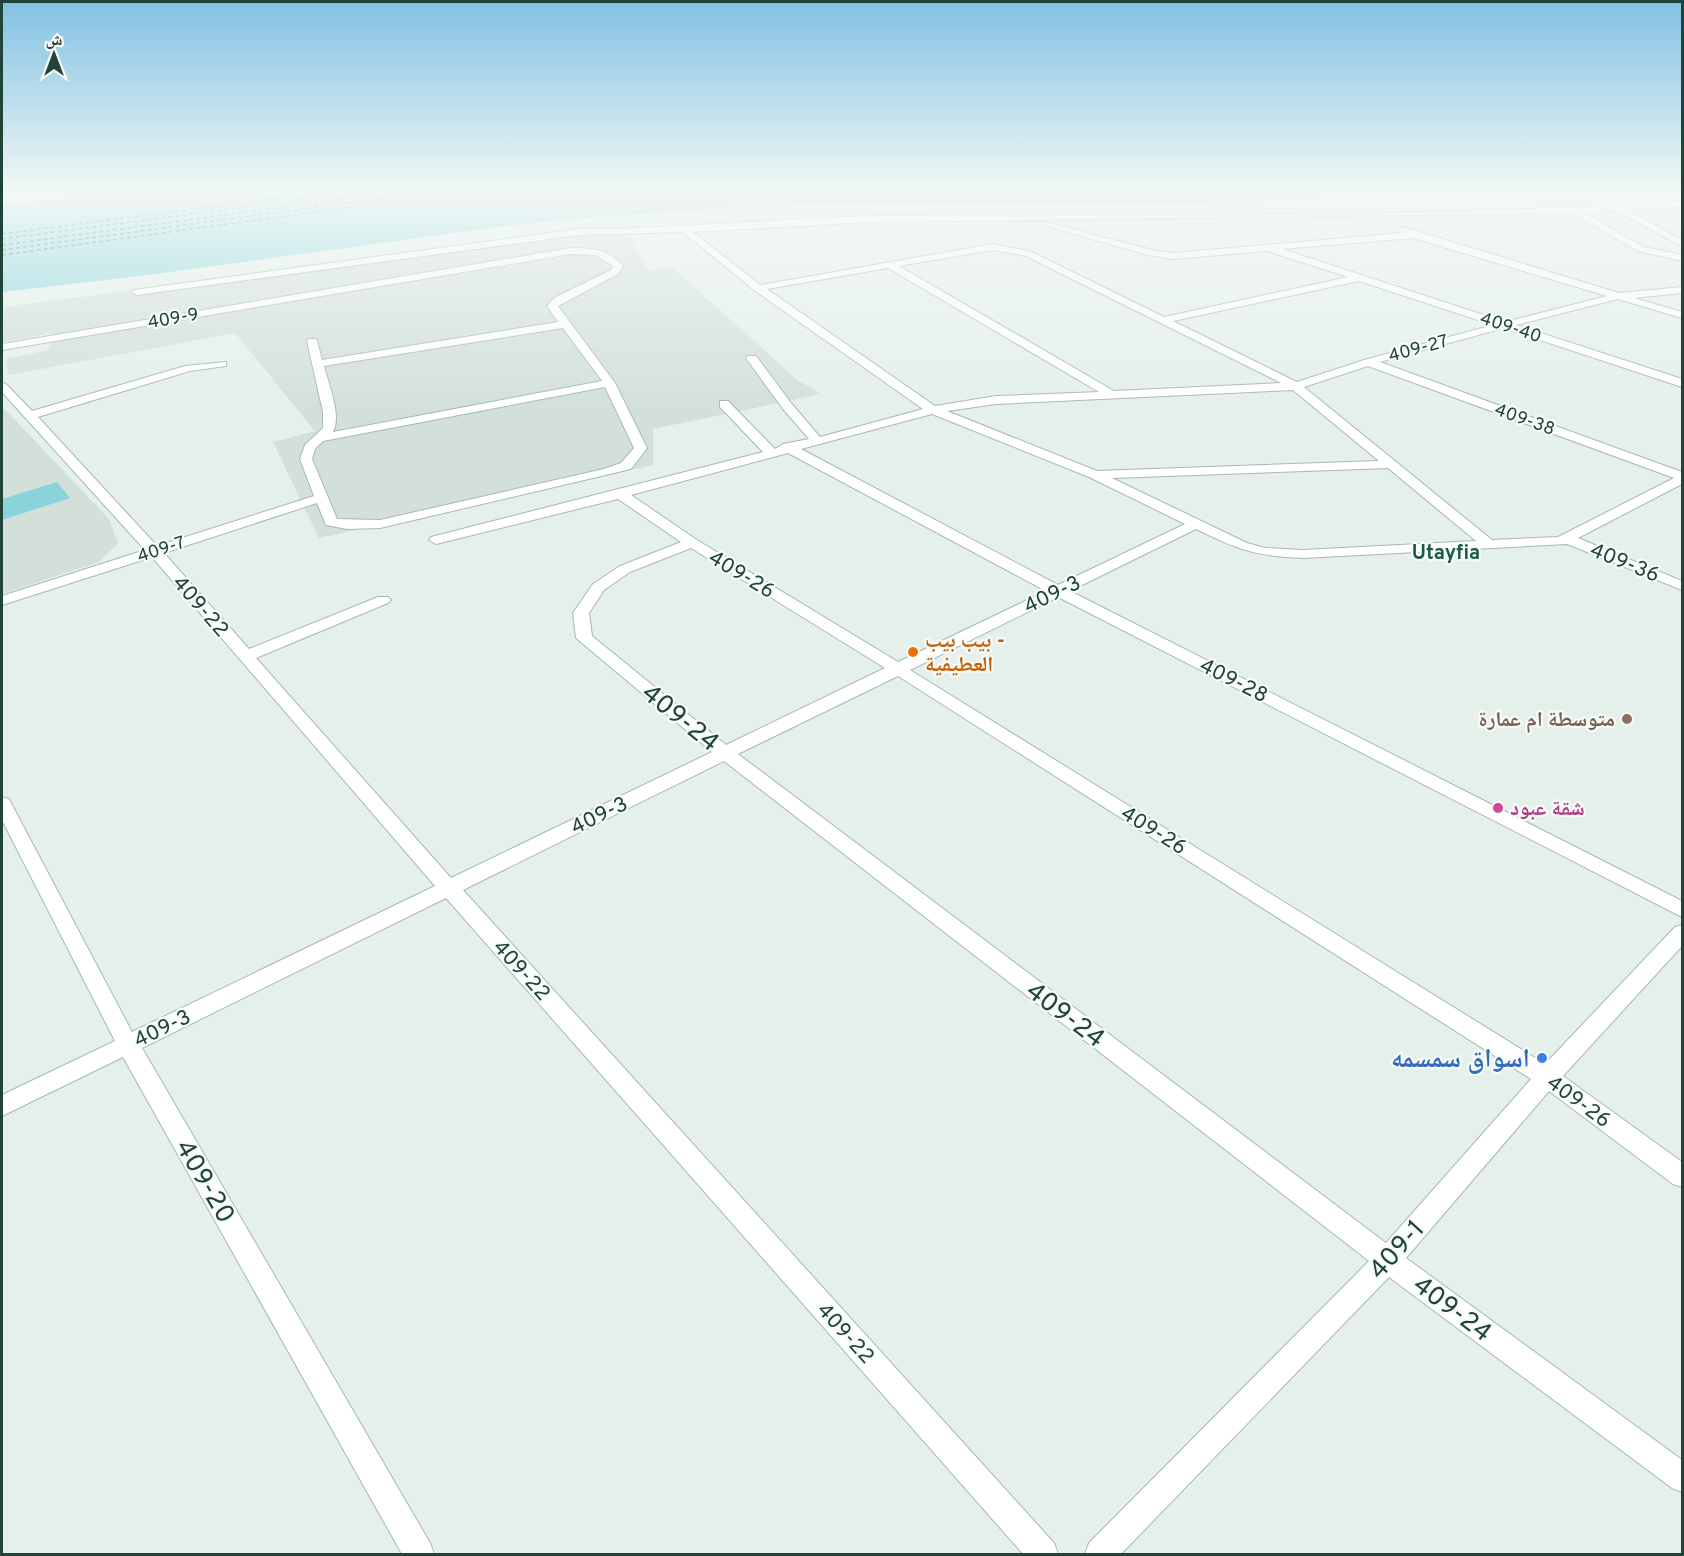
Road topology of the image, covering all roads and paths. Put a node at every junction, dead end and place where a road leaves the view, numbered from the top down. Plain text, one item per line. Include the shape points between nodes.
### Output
1 (348, 263) edge
2 (503, 263) edge
3 (615, 263) edge
4 (726, 263) edge
5 (904, 263) edge
6 (1045, 263) edge
7 (1313, 263) edge
8 (1506, 263) edge
9 (890, 265) junction
10 (1361, 278) junction
11 (758, 288) junction
12 (1683, 290) edge
13 (137, 292) dead end
14 (1618, 296) junction
15 (1683, 315) edge
16 (1164, 320) junction
17 (566, 324) junction
18 (1504, 325) junction
19 (312, 341) dead end
20 (2, 348) edge
21 (752, 358) dead end
22 (1368, 362) junction
23 (222, 364) dead end
24 (318, 364) junction
25 (609, 383) junction
26 (1683, 383) edge
27 (2, 386) edge
28 (1296, 386) junction
29 (1111, 394) junction
30 (724, 404) dead end
31 (933, 410) junction
32 (29, 416) junction
33 (321, 438) junction
34 (816, 440) junction
35 (779, 449) junction
36 (1393, 464) junction
37 (1094, 474) junction
38 (1683, 478) edge
39 (620, 494) junction
40 (320, 498) junction
41 (1197, 523) junction
42 (1568, 539) junction
43 (436, 540) dead end
44 (692, 543) junction
45 (1489, 545) junction
46 (154, 551) junction
47 (1683, 586) edge
48 (1058, 591) junction
49 (383, 600) dead end
50 (2, 601) edge
51 (246, 656) junction
52 (898, 669) junction
53 (725, 753) junction
54 (2, 803) edge
55 (449, 888) junction
56 (1683, 910) edge
57 (1683, 933) edge
58 (128, 1045) junction
59 (1547, 1077) junction
60 (2, 1106) edge
61 (1683, 1176) edge
62 (1388, 1260) junction
63 (1683, 1478) edge
64 (419, 1554) edge
65 (1043, 1554) edge
66 (1100, 1554) edge

1 - 13 street
2 - 20 street, 409-9
3 - 17 street, 409-9 via 618,266 615,272 552,306
4 - 11 street
5 - 9 street
6 - 16 street
7 - 10 street, 409-40
8 - 14 street
9 - 11 street
9 - 29 street
10 - 16 street
10 - 18 street, 409-40
11 - 31 street
12 - 14 street, 409-27
14 - 15 street
14 - 18 street, 409-27
16 - 28 street
17 - 24 street
17 - 25 street
18 - 22 street, 409-27
18 - 26 street, 409-40
19 - 24 street
21 - 34 street
22 - 28 street, 409-27
22 - 38 street, 409-38
23 - 32 street via 189,368
24 - 33 street via 329,412 329,429
25 - 33 street
25 - 40 street via 641,448 626,466 380,524 331,522
27 - 32 street, 409-22
28 - 29 street, 409-27
28 - 36 street
29 - 31 street, 409-27 via 996,400
30 - 35 street, 409-28
31 - 34 street, 409-27
31 - 37 street
32 - 46 street, 409-22
33 - 40 street via 309,448 306,459
34 - 35 street, 409-27
35 - 39 street, 409-27
35 - 48 street, 409-28
36 - 37 street
36 - 45 street
37 - 41 street
38 - 42 street
39 - 43 street, 409-27
39 - 44 street, 409-26
40 - 46 street, 409-7
41 - 45 street via 1242,546 1285,554
41 - 48 street, 409-3
42 - 45 street
42 - 47 street, 409-36
44 - 52 street, 409-26
44 - 53 street, 409-24 via 625,569 598,587 580,613 584,638
46 - 50 street, 409-7
46 - 51 street, 409-22
48 - 52 street, 409-3
48 - 56 street, 409-28
49 - 51 street
51 - 55 street, 409-22
52 - 53 street, 409-3
52 - 59 street, 409-26
53 - 55 street, 409-3
53 - 62 street, 409-24
54 - 58 street, 409-20
55 - 58 street, 409-3
55 - 65 street, 409-22
57 - 59 street, 409-1
58 - 60 street, 409-3
58 - 64 street, 409-20
59 - 61 street, 409-26
59 - 62 street, 409-1
62 - 63 street, 409-24
62 - 66 street, 409-1

